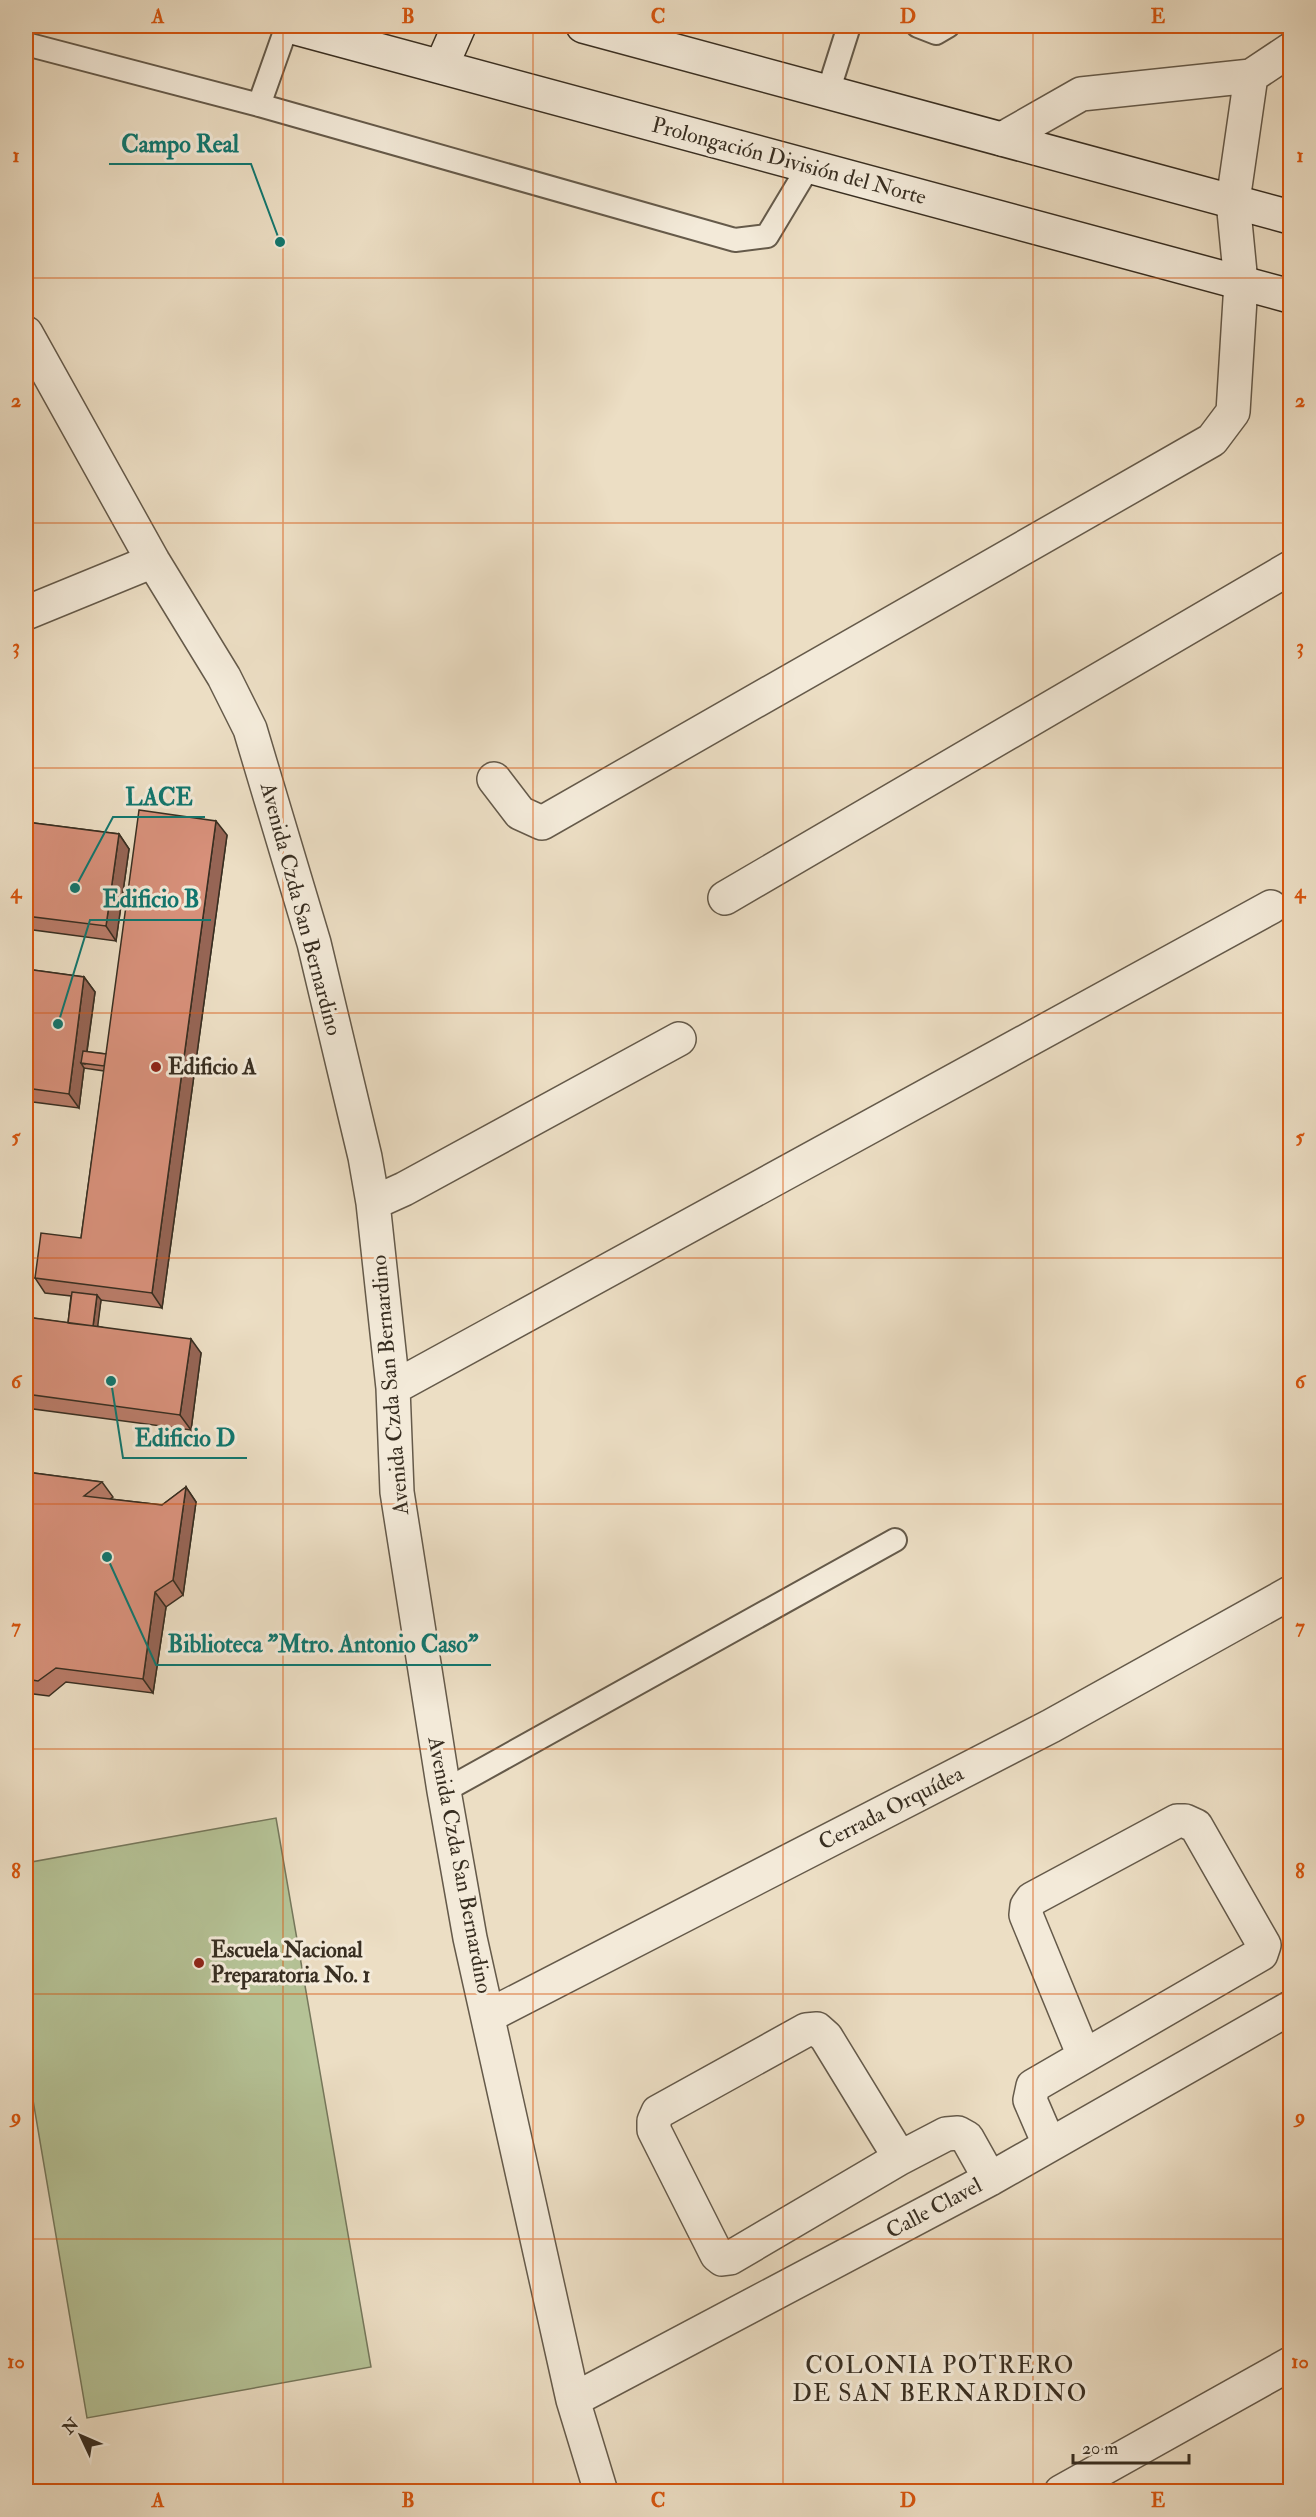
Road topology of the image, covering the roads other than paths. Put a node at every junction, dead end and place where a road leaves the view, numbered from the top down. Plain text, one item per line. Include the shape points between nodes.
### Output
1 (288, 26) edge
2 (459, 26) edge
3 (849, 26) edge
4 (918, 26) edge
5 (948, 26) edge
6 (593, 27) edge
7 (26, 44) edge
8 (1290, 50) edge
9 (441, 67) junction
10 (1251, 76) junction
11 (828, 92) junction
12 (259, 105) junction
13 (1002, 139) junction
14 (810, 166) junction
15 (1233, 201) junction
16 (1290, 217) edge
17 (1241, 283) junction
18 (1290, 296) edge
19 (26, 333) edge
20 (153, 561) junction
21 (1290, 568) edge
22 (26, 613) edge
23 (494, 779) dead end
24 (725, 898) dead end
25 (1270, 907) dead end
26 (679, 1039) dead end
27 (373, 1203) junction
28 (393, 1388) junction
29 (895, 1540) dead end
30 (1290, 1593) edge
31 (444, 1791) junction
32 (1290, 2008) edge
33 (489, 2016) junction
34 (1084, 2056) junction
35 (1049, 2144) junction
36 (900, 2158) junction
37 (990, 2179) junction
38 (1290, 2364) edge
39 (573, 2400) junction
40 (601, 2492) edge
41 (1060, 2492) edge

1 - 9 street, Prolongación División del Norte
1 - 12 lane
2 - 9 street
3 - 11 lane
4 - 5 lane via 936,33
6 - 11 street
7 - 12 lane
8 - 10 street
9 - 14 street, Prolongación División del Norte
10 - 13 street via 1081,94
10 - 15 street
11 - 13 street
12 - 14 lane via 735,240 767,236
13 - 15 street
14 - 17 street, Prolongación División del Norte
15 - 16 street
15 - 17 street
17 - 18 street, Prolongación División del Norte
17 - 23 street via 1233,412 1212,440 542,822 519,813
19 - 20 street, Avenida Czda San Bernardino
20 - 22 street
20 - 27 street, Avenida Czda San Bernardino via 224,677 250,729 314,943
21 - 24 street
25 - 28 street
26 - 27 street
27 - 28 street, Avenida Czda San Bernardino
28 - 31 street, Avenida Czda San Bernardino via 397,1492
29 - 31 lane
30 - 33 street, Cerrada Orquídea via 1041,1731
31 - 33 street, Avenida Czda San Bernardino
32 - 35 street, Calle Clavel
33 - 39 street, Avenida Czda San Bernardino
34 - 34 street via 1262,1954 1264,1945 1196,1826 1177,1821 1032,1899 1027,1906 1026,1915
34 - 35 street via 1033,2086 1030,2100
35 - 37 street, Calle Clavel
36 - 36 street via 730,2258 722,2259 654,2130 654,2121 658,2112 806,2030 817,2029 826,2037
36 - 37 street via 946,2134 958,2133 967,2138
37 - 39 street, Calle Clavel
38 - 41 street
39 - 40 street, Avenida Czda San Bernardino

